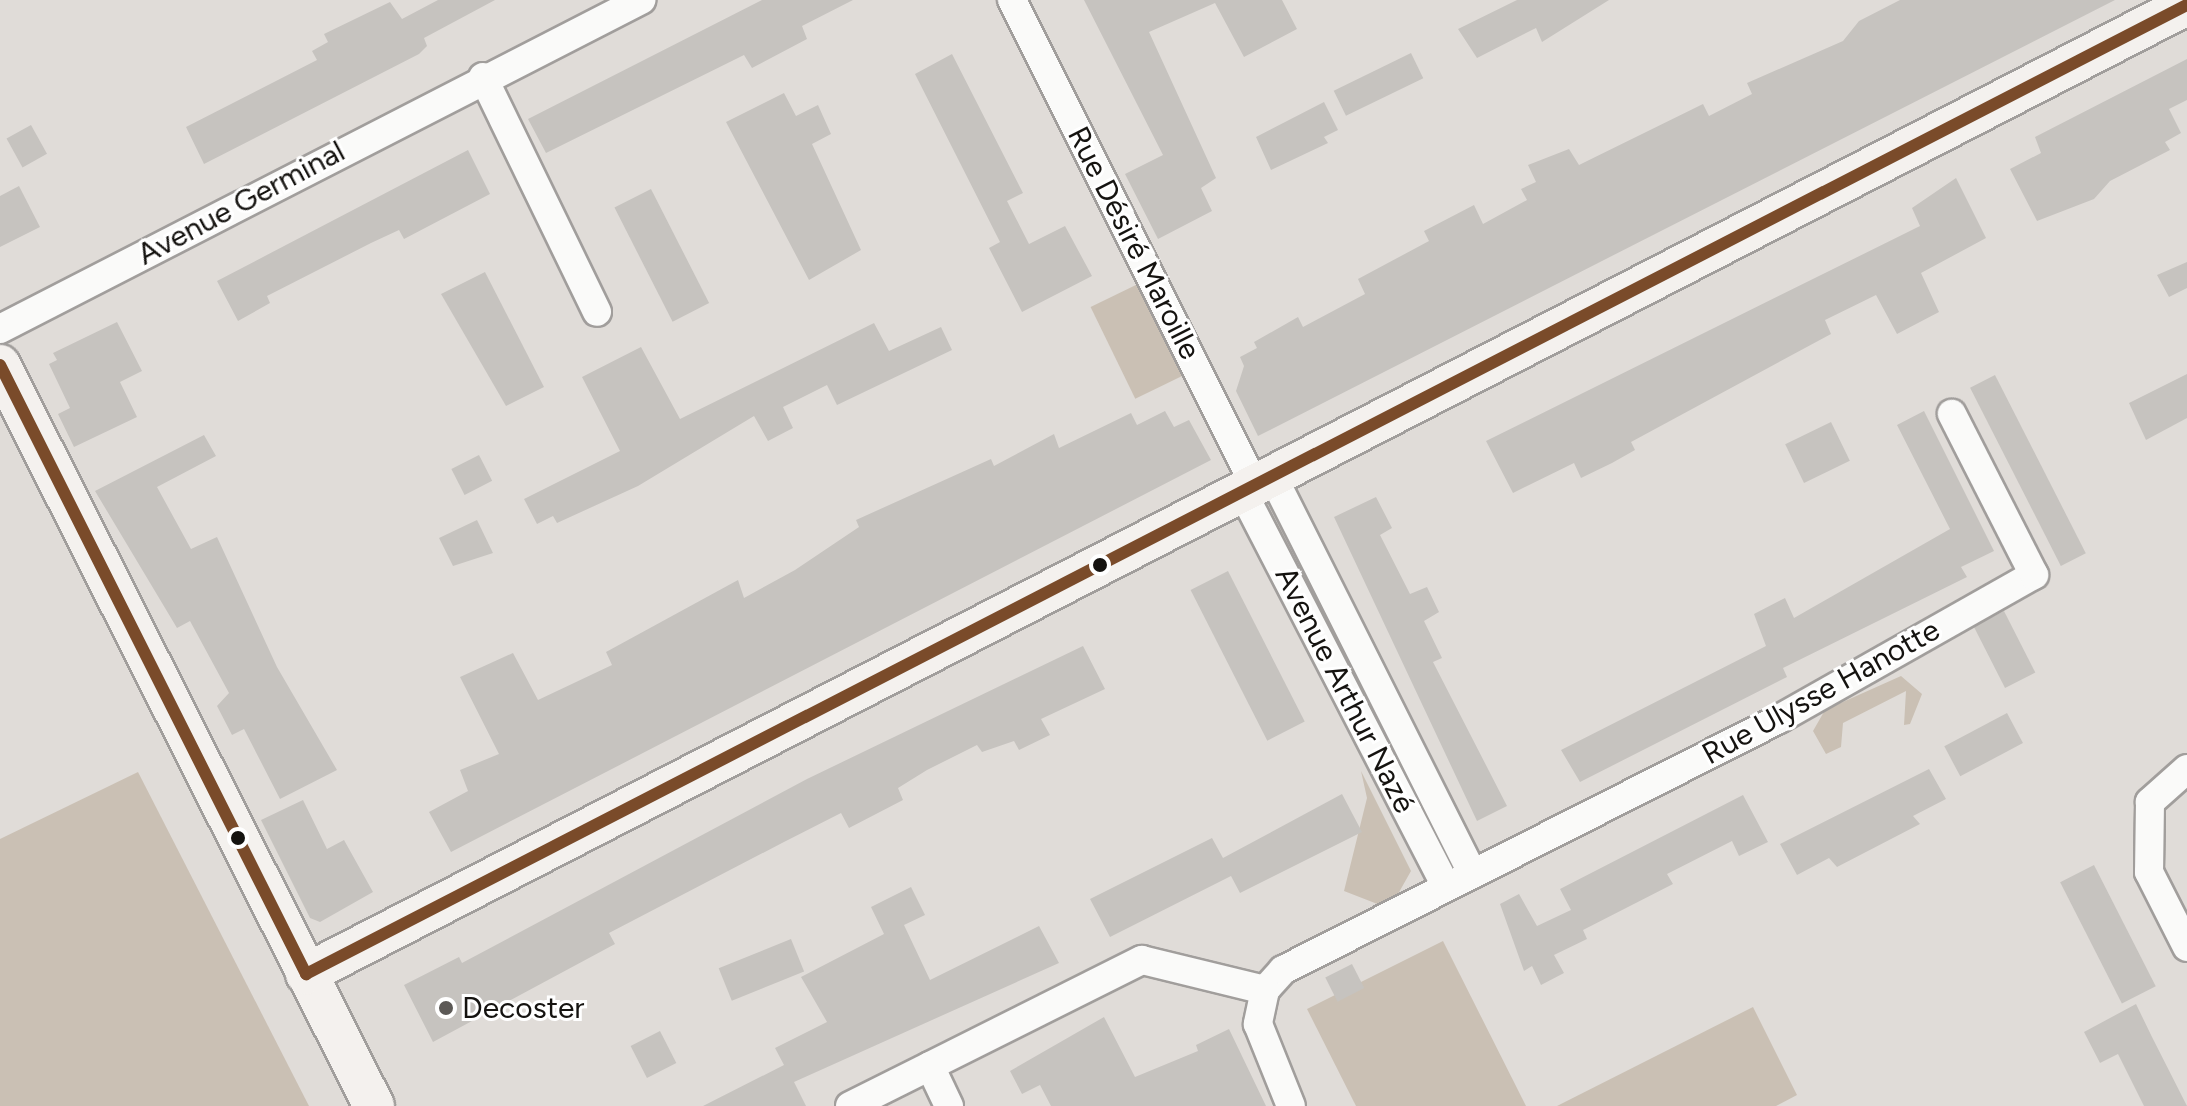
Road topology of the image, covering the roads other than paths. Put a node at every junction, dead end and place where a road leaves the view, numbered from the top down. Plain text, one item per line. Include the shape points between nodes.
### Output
1 (641, 0) edge
2 (1012, 0) edge
3 (2187, 5) edge
4 (483, 77) junction
5 (597, 312) dead end
6 (0, 329) edge
7 (0, 365) edge
8 (1952, 414) dead end
9 (1257, 486) junction
10 (2187, 769) edge
11 (1473, 874) junction
12 (1446, 887) junction
13 (2187, 947) edge
14 (306, 974) junction
15 (1265, 990) junction
16 (930, 1066) junction
17 (374, 1106) edge
18 (850, 1106) edge
19 (949, 1106) edge
20 (1291, 1106) edge

1 - 4 street, Avenue Germinal
2 - 9 street, Rue Désiré Maroille
3 - 9 street
4 - 5 street
4 - 6 street, Avenue Germinal
7 - 14 street
8 - 11 street, Rue Ulysse Hanotte via 2034,575 1779,719
9 - 11 street, Avenue Arthur Nazé
9 - 12 street, Avenue Arthur Nazé
9 - 14 street
10 - 13 street via 2150,802 2149,872
11 - 12 street, Rue Ulysse Hanotte
12 - 15 street, Rue Ulysse Hanotte via 1283,970
14 - 17 street
15 - 16 street via 1142,960
15 - 20 street via 1258,1024
16 - 18 street
16 - 19 street

